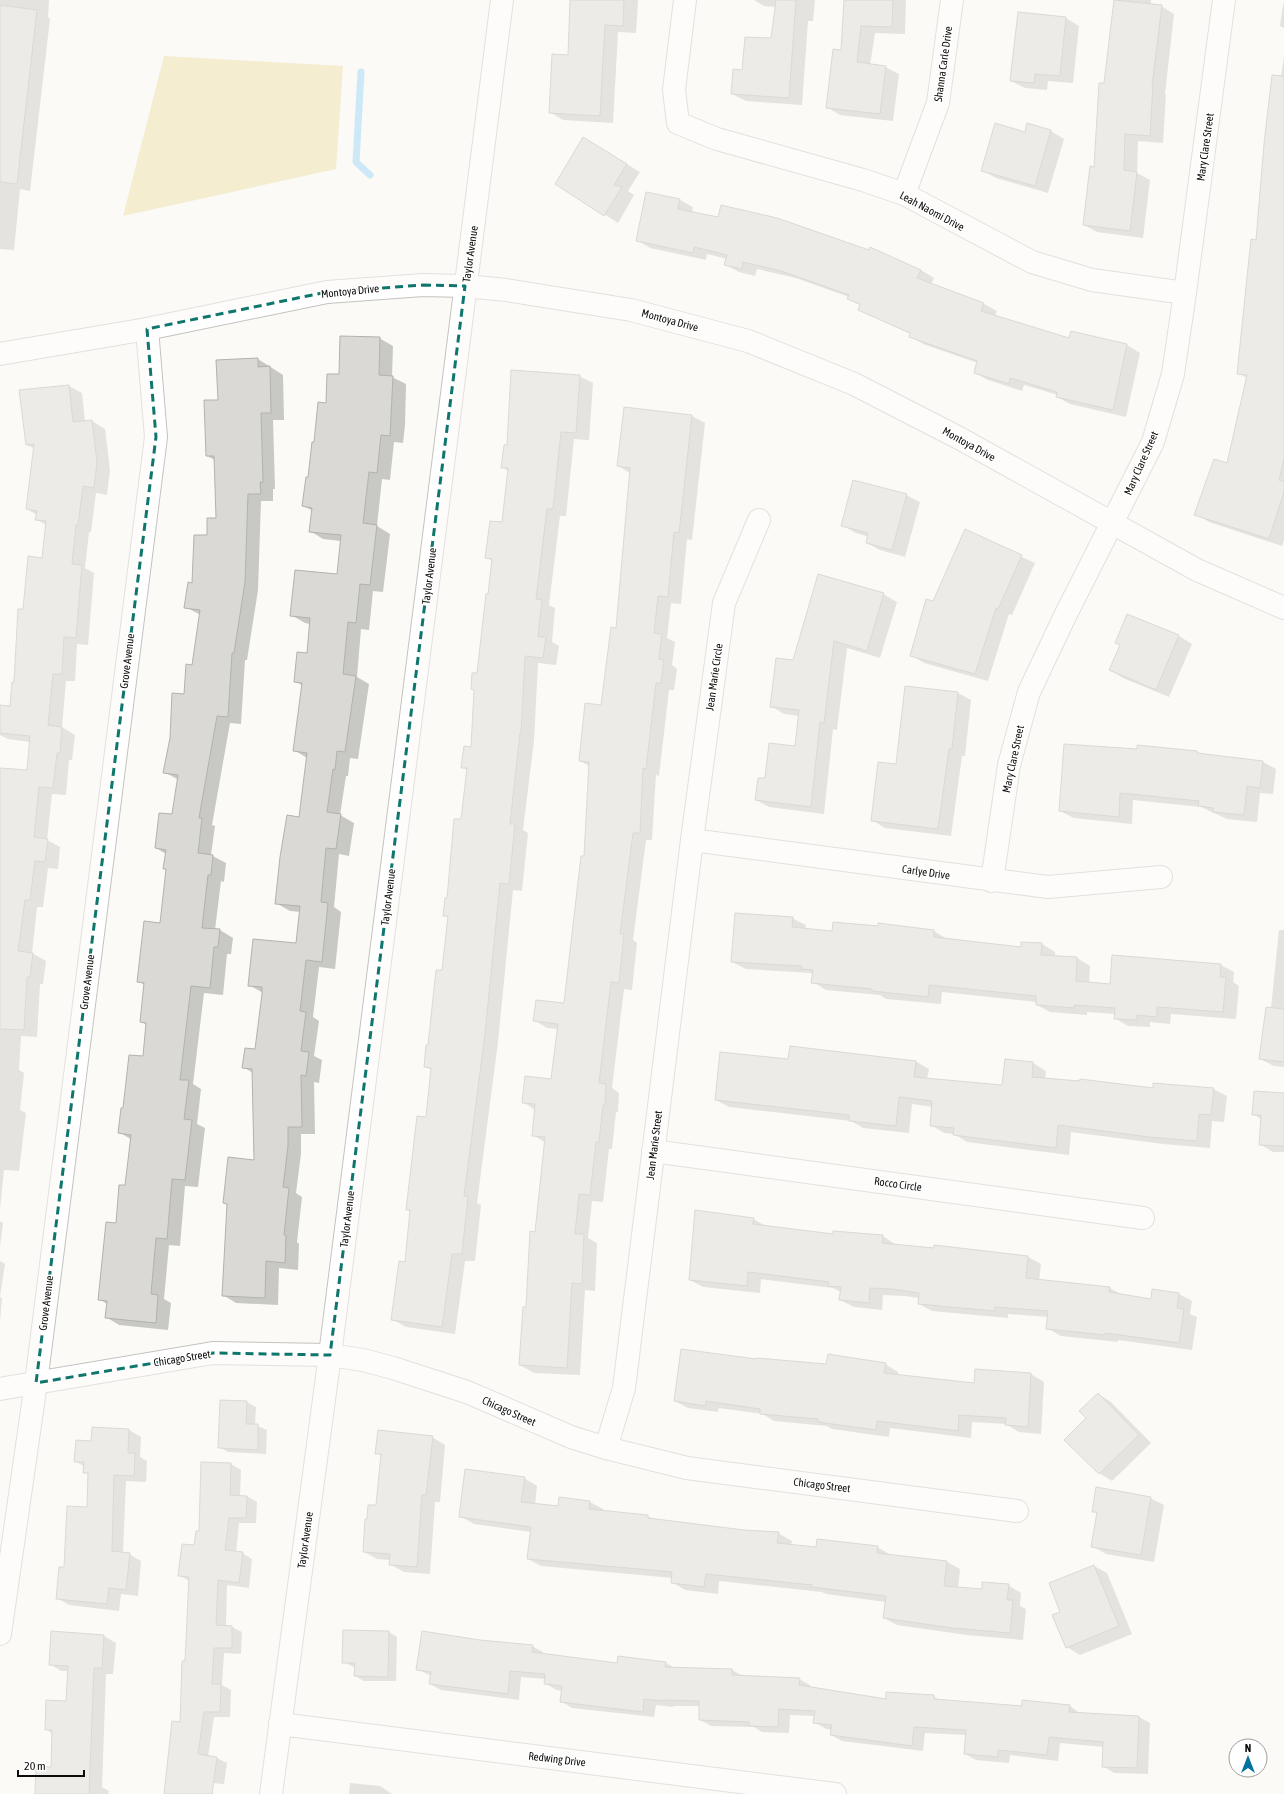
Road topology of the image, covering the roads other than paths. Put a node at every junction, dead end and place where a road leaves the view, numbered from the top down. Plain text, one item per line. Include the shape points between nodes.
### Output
1 (502, 0) edge
2 (686, 0) edge
3 (952, 0) edge
4 (1224, 0) edge
5 (904, 194) junction
6 (465, 286) junction
7 (1185, 293) junction
8 (147, 329) junction
9 (0, 354) edge
10 (759, 520) dead end
11 (1112, 524) junction
12 (1284, 608) edge
13 (692, 840) junction
14 (1161, 877) dead end
15 (992, 881) junction
16 (653, 1151) junction
17 (1143, 1218) dead end
18 (330, 1355) junction
19 (36, 1383) junction
20 (0, 1389) edge
21 (606, 1448) junction
22 (1017, 1511) dead end
23 (2, 1599) edge
24 (0, 1634) edge
25 (280, 1724) junction
26 (271, 1794) edge
27 (835, 1794) edge

1 - 6 street, Taylor Avenue
2 - 5 street, Leah Naomi Drive via 674,90 678,123 717,139
3 - 5 street, Shanna Carle Drive via 938,104
4 - 7 street, Mary Clare Street
5 - 7 street, Leah Naomi Drive via 1032,262 1092,280
6 - 8 street, Montoya Drive via 423,285 326,292
6 - 11 street, Montoya Drive via 631,310 748,341 861,388 959,438
6 - 18 street, Taylor Avenue
7 - 11 street, Mary Clare Street via 1172,374 1153,442
8 - 9 street, Montoya Drive
8 - 19 street, Grove Avenue via 156,437
10 - 13 street, Jean Marie Circle via 724,603
11 - 12 street, Montoya Drive via 1197,570
11 - 15 street, Mary Clare Street via 1029,692 1010,765
13 - 15 street, Carlye Drive
13 - 16 street, Jean Marie Street
14 - 15 street, Carlye Drive via 1048,887
16 - 17 street, Rocco Circle
16 - 21 street, Jean Marie Street via 624,1388
18 - 19 street, Chicago Street via 213,1353
18 - 21 street, Chicago Street via 363,1360 459,1390 570,1438
18 - 25 street, Taylor Avenue
19 - 20 street, Chicago Street
19 - 23 street, Grove Avenue
21 - 22 street, Chicago Street via 687,1468
23 - 24 street, Grove Avenue
25 - 26 street, Taylor Avenue
25 - 27 street, Redwing Drive

